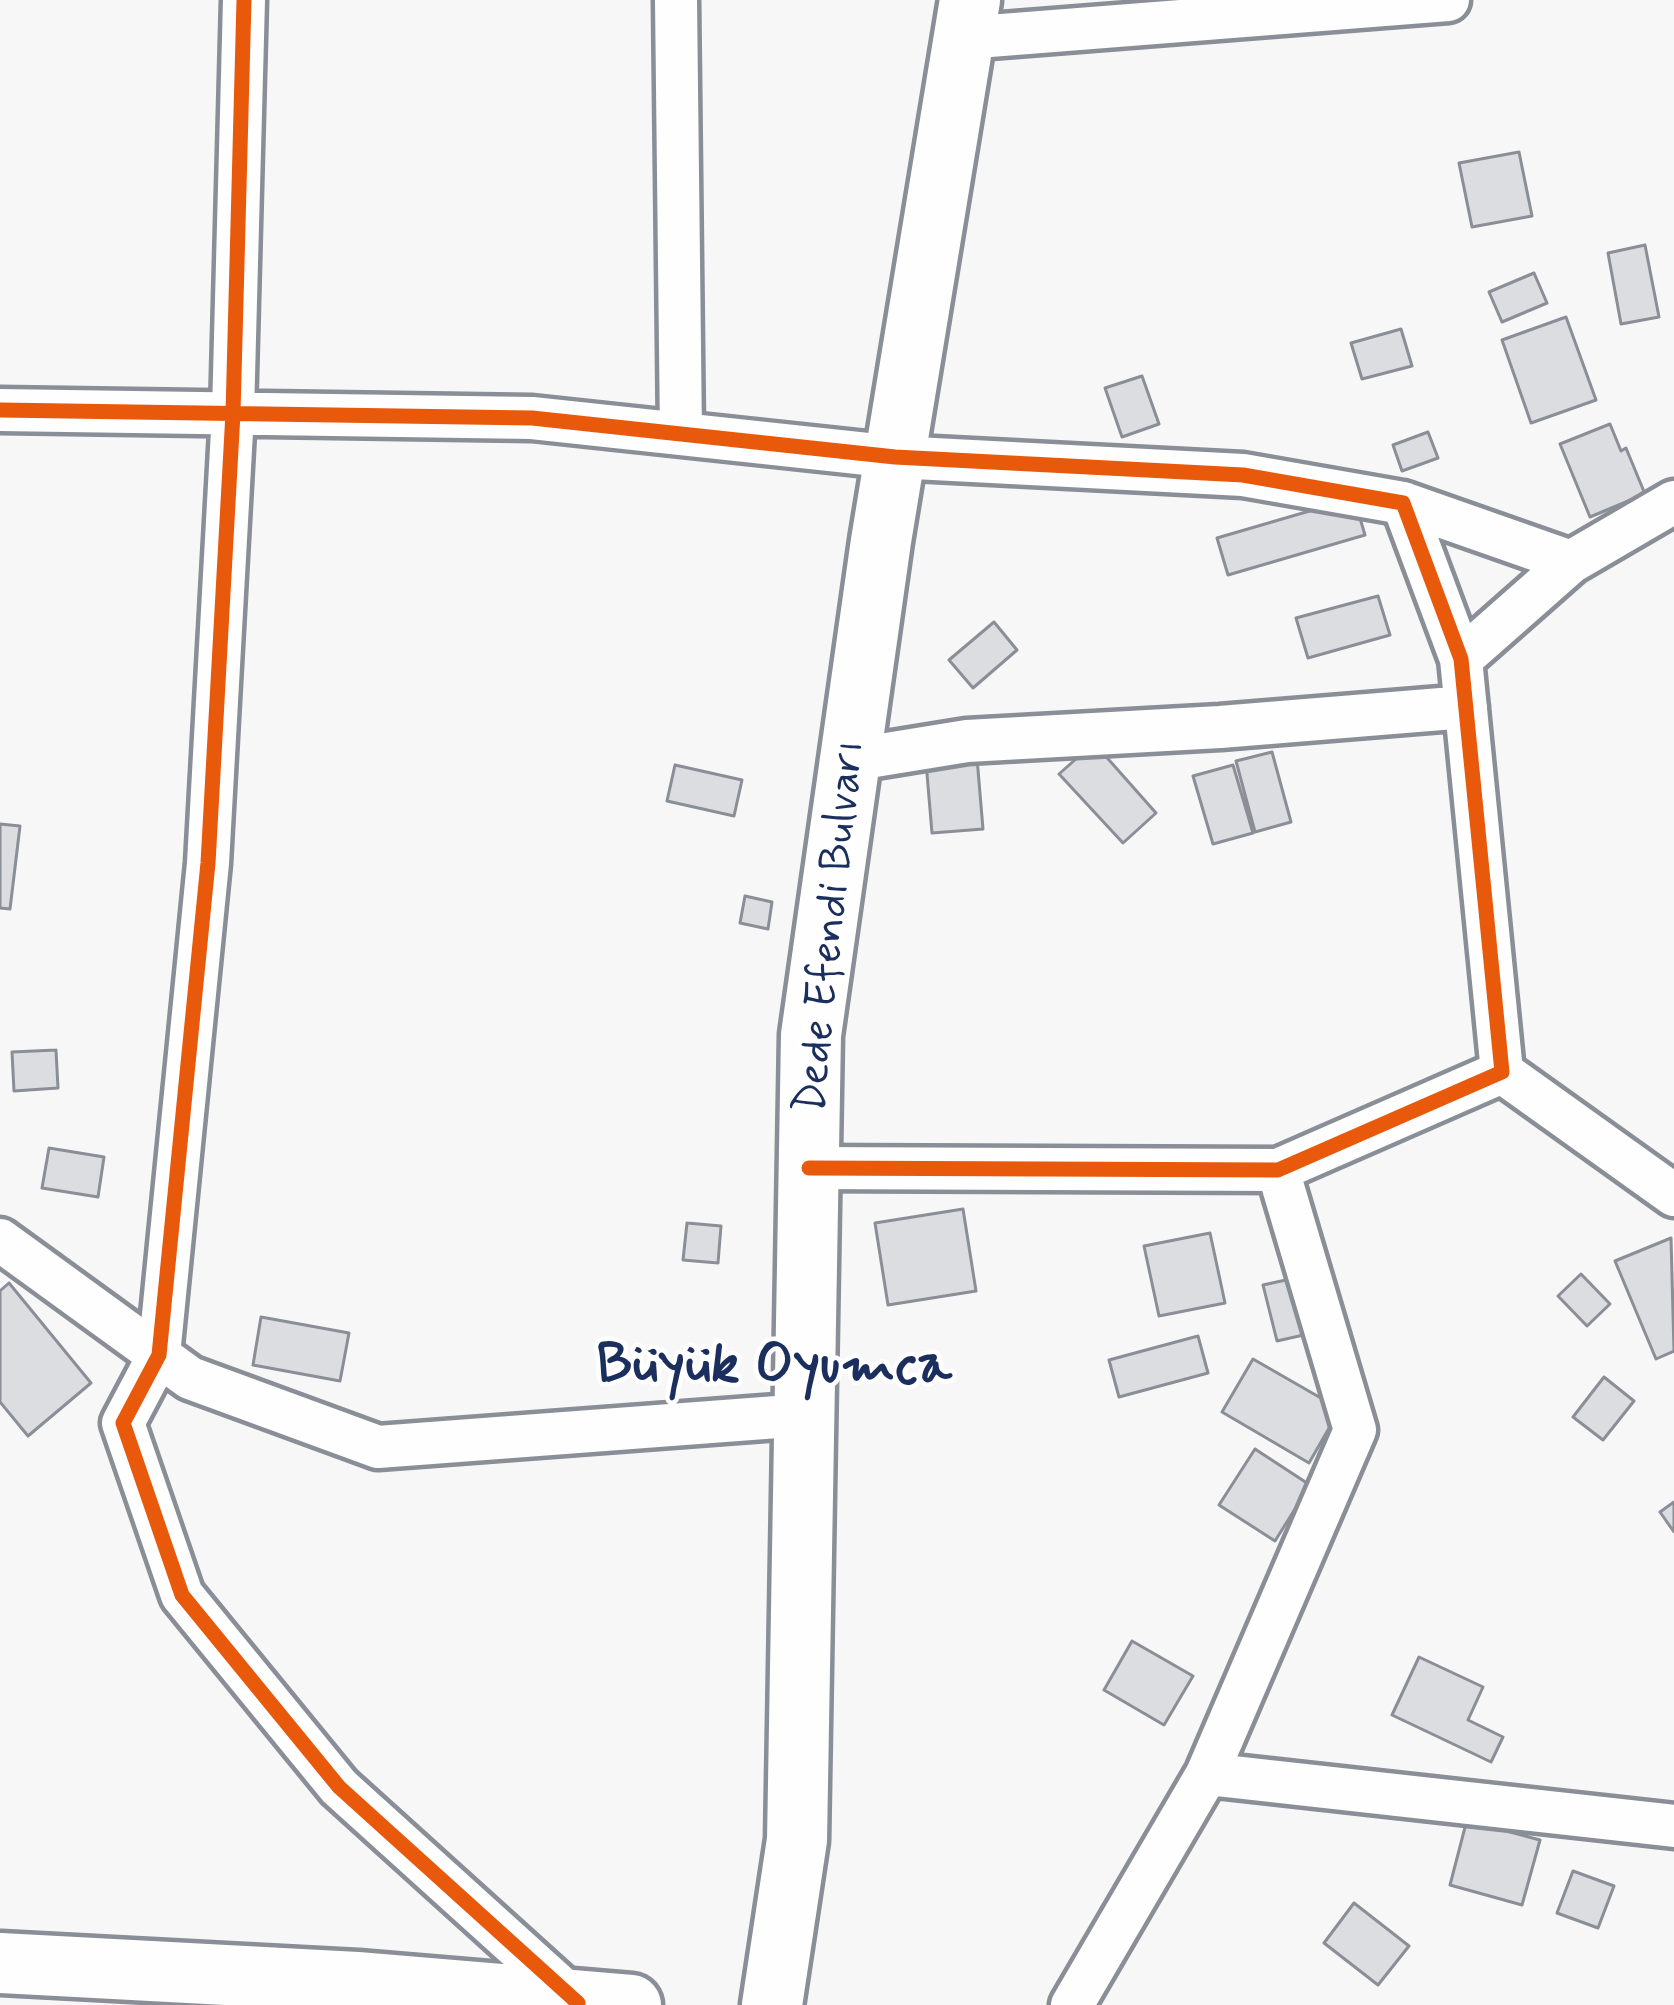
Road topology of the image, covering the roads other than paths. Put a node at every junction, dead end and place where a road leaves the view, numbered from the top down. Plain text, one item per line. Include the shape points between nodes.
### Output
1 (244, 0) edge
2 (676, 0) edge
3 (1448, 0) edge
4 (967, 19) edge
5 (0, 410) edge
6 (233, 413) junction
7 (681, 434) junction
8 (895, 457) junction
9 (1403, 502) junction
10 (1674, 502) edge
11 (1571, 562) junction
12 (1461, 659) junction
13 (1466, 707) junction
14 (850, 760) junction
15 (1502, 1072) junction
16 (809, 1168) junction
17 (1278, 1170) junction
18 (1674, 1195) edge
19 (0, 1240) edge
20 (159, 1355) junction
21 (804, 1415) junction
22 (1207, 1774) junction
23 (1674, 1826) edge
24 (0, 1963) edge
25 (595, 2003) edge
26 (772, 2005) edge
27 (1072, 2005) edge

1 - 6 street
2 - 7 street
3 - 4 street
4 - 8 street, Dede Efendi Bulvarı
5 - 6 street
6 - 7 street via 532,418
6 - 20 street via 208,863
7 - 8 street
8 - 9 street via 1243,475
8 - 14 street, Dede Efendi Bulvarı
9 - 11 street
9 - 12 street
10 - 11 street
11 - 12 street
12 - 13 street
13 - 14 street via 967,741
13 - 15 street
14 - 16 street, Dede Efendi Bulvarı via 811,1035
15 - 17 street
15 - 18 street
16 - 17 street
16 - 21 street, Dede Efendi Bulvarı
17 - 22 street via 1355,1430
19 - 20 street
20 - 21 street via 190,1378 377,1447
20 - 25 street via 123,1423 182,1595 339,1787
21 - 26 street, Dede Efendi Bulvarı via 796,1840
22 - 23 street
22 - 27 street
24 - 25 street

